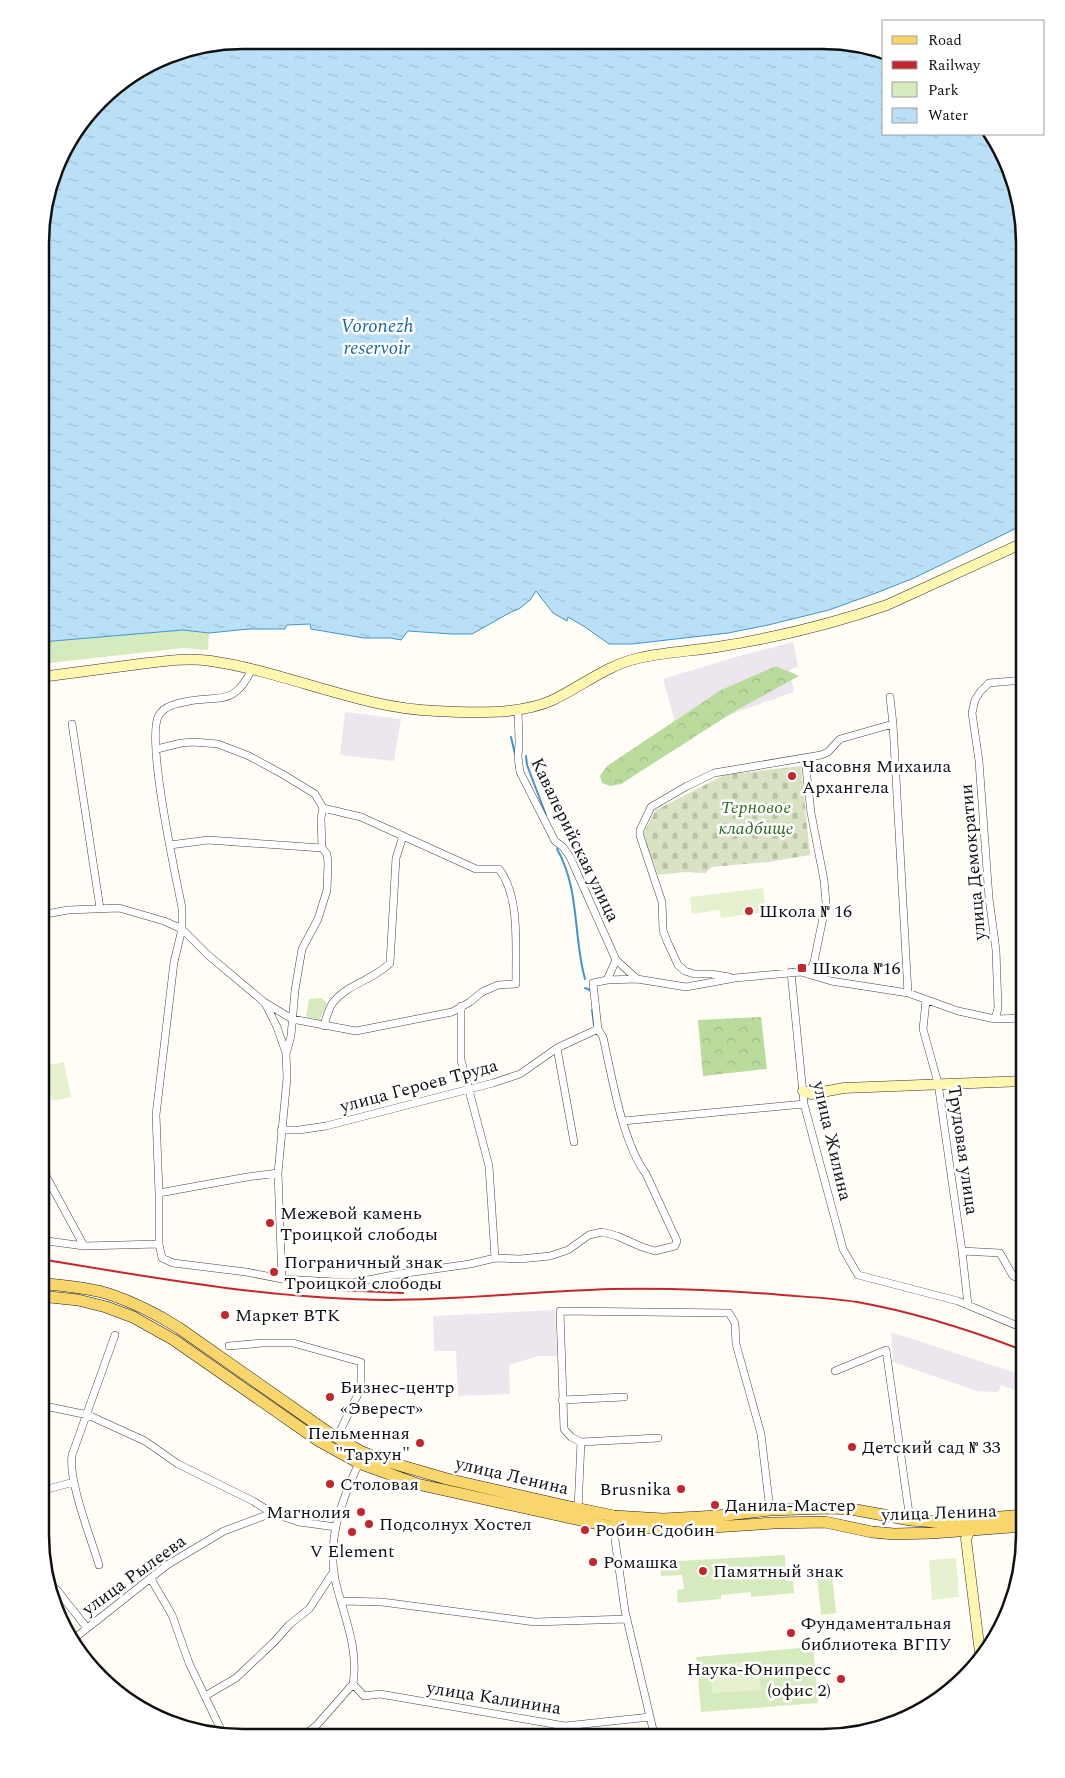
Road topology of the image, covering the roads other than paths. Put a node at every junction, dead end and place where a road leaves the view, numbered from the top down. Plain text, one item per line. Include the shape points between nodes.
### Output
1 (1016, 546) edge
2 (252, 669) junction
3 (49, 676) edge
4 (1016, 680) edge
5 (890, 697) dead end
6 (518, 709) junction
7 (72, 724) dead end
8 (893, 724) junction
9 (157, 749) junction
10 (806, 759) junction
11 (323, 808) junction
12 (402, 836) junction
13 (170, 845) junction
14 (322, 848) junction
15 (100, 908) junction
16 (49, 914) edge
17 (182, 929) junction
18 (616, 960) junction
19 (791, 972) junction
20 (808, 974) junction
21 (735, 978) junction
22 (637, 979) junction
23 (607, 980) junction
24 (908, 993) junction
25 (926, 1001) junction
26 (264, 1002) junction
27 (461, 1006) junction
28 (1016, 1018) edge
29 (292, 1019) junction
30 (996, 1019) junction
31 (324, 1026) junction
32 (598, 1029) junction
33 (557, 1048) junction
34 (286, 1054) junction
35 (1016, 1081) edge
36 (938, 1083) junction
37 (469, 1088) junction
38 (803, 1091) junction
39 (804, 1104) junction
40 (623, 1121) junction
41 (281, 1130) junction
42 (574, 1142) dead end
43 (278, 1173) junction
44 (49, 1182) edge
45 (159, 1193) junction
46 (49, 1241) edge
47 (158, 1244) junction
48 (84, 1246) junction
49 (962, 1251) junction
50 (495, 1258) junction
51 (1016, 1277) edge
52 (282, 1279) junction
53 (49, 1284) edge
54 (49, 1297) edge
55 (968, 1305) junction
56 (1016, 1325) edge
57 (115, 1335) dead end
58 (229, 1346) dead end
59 (835, 1371) dead end
60 (624, 1397) dead end
61 (562, 1400) junction
62 (49, 1407) edge
63 (88, 1415) junction
64 (337, 1437) junction
65 (658, 1438) dead end
66 (581, 1442) junction
67 (359, 1464) junction
68 (74, 1482) junction
69 (49, 1489) edge
70 (578, 1509) junction
71 (770, 1510) junction
72 (272, 1513) junction
73 (1016, 1517) edge
74 (910, 1520) junction
75 (613, 1522) junction
76 (970, 1525) junction
77 (1016, 1526) edge
78 (336, 1527) junction
79 (99, 1565) dead end
80 (334, 1571) junction
81 (151, 1579) junction
82 (56, 1590) edge
83 (342, 1601) junction
84 (627, 1619) junction
85 (87, 1628) junction
86 (77, 1636) edge
87 (980, 1649) edge
88 (352, 1684) junction
89 (205, 1696) junction
90 (650, 1717) junction
91 (220, 1728) edge
92 (312, 1729) edge
93 (653, 1729) edge

1 - 6 main road via 865,613 770,637 640,658 615,666 553,700
2 - 3 main road via 210,660 187,659
2 - 6 main road via 399,707 477,712
2 - 9 street via 245,683 225,698 201,699 165,709 157,722
4 - 30 street, улица Демократии via 989,683 980,692 972,713 996,950
5 - 8 street
6 - 18 street, Кавалерийская улица via 520,772 554,841 570,857
7 - 15 street
8 - 10 street via 840,739 828,752
8 - 24 street
9 - 11 street via 194,742 218,744 284,775 315,794
9 - 13 street via 156,761
10 - 20 street via 826,903 814,962
10 - 21 street via 714,773 651,807 640,830 662,902 665,936 678,965 694,974
11 - 12 street via 361,817
11 - 14 street via 320,818
12 - 27 street via 476,869 499,869 506,878 514,908 516,984 498,985
12 - 31 street via 396,858 390,963 332,1004
13 - 14 street via 208,840
13 - 17 street via 182,908
14 - 29 street via 328,862 327,890 318,919 302,949
15 - 16 street
15 - 17 street via 119,908
17 - 26 street
17 - 45 street via 174,962 156,1115
18 - 22 street
18 - 23 street
19 - 20 street
19 - 21 street
19 - 38 street, улица Жилина
20 - 24 street via 831,981
21 - 22 street via 686,987
22 - 23 street
23 - 32 street via 593,983
24 - 25 street
25 - 30 street
25 - 36 street, Трудовая улица via 923,1029
26 - 29 street
26 - 34 street via 277,1026
27 - 31 street via 452,1012 364,1030
27 - 37 street via 461,1060
28 - 30 street
29 - 31 street
29 - 34 street
32 - 33 street, улица Героев Труда
32 - 40 street via 603,1037
33 - 37 street, улица Героев Труда via 520,1074
33 - 42 street
34 - 41 street via 287,1078
35 - 36 main road
36 - 38 main road via 844,1088 810,1094
36 - 49 street, Трудовая улица
37 - 41 street, улица Героев Труда via 326,1126
37 - 50 street via 489,1166
38 - 39 street, улица Жилина
39 - 40 street
39 - 55 street, улица Жилина via 843,1249 858,1274
40 - 50 street via 640,1166 677,1242 675,1246 655,1251 602,1232 589,1235 568,1250 550,1256
41 - 43 street
43 - 45 street
43 - 52 street
44 - 48 street
45 - 47 street
46 - 48 street
47 - 48 street
47 - 52 street via 162,1258 173,1263
49 - 51 street via 1000,1253
49 - 55 street, Трудовая улица
50 - 52 street via 353,1283
53 - 64 main road, улица Ленина via 109,1294 156,1314
54 - 67 main road, улица Ленина via 106,1307 154,1327 319,1441
55 - 56 street
57 - 63 street
58 - 64 street via 293,1343 361,1362 361,1388
59 - 74 street via 886,1350
60 - 61 street
61 - 66 street via 564,1429
61 - 71 street via 560,1311 729,1313 735,1323 736,1344 761,1434
62 - 63 street
63 - 68 street via 70,1464
63 - 72 street via 145,1441 178,1464
64 - 70 main road, улица Ленина via 386,1461 447,1479
65 - 66 street
66 - 70 street
67 - 75 main road, улица Ленина via 417,1484
67 - 78 street via 341,1505
68 - 69 street
68 - 79 street
70 - 75 main road, улица Ленина
71 - 74 main road, улица Ленина via 851,1509
71 - 75 main road, улица Ленина
72 - 78 street via 299,1522
72 - 81 street, улица Рылеева via 224,1531 167,1565
73 - 76 main road, улица Ленина
74 - 76 main road, улица Ленина
75 - 76 main road, улица Ленина via 682,1529 825,1522 887,1533 932,1533
75 - 84 street
76 - 77 main road, улица Ленина
76 - 87 main road via 966,1539
78 - 80 street
80 - 83 street
80 - 89 street via 309,1608 275,1641 236,1678
81 - 85 street, улица Рылеева
81 - 89 street via 172,1615 189,1664
82 - 85 street
83 - 84 street via 382,1602 535,1622
83 - 88 street via 354,1654
84 - 90 street
85 - 86 street, улица Рылеева
88 - 90 street, улица Калинина via 364,1696 380,1694 565,1726
88 - 92 street
89 - 91 street
90 - 93 street

